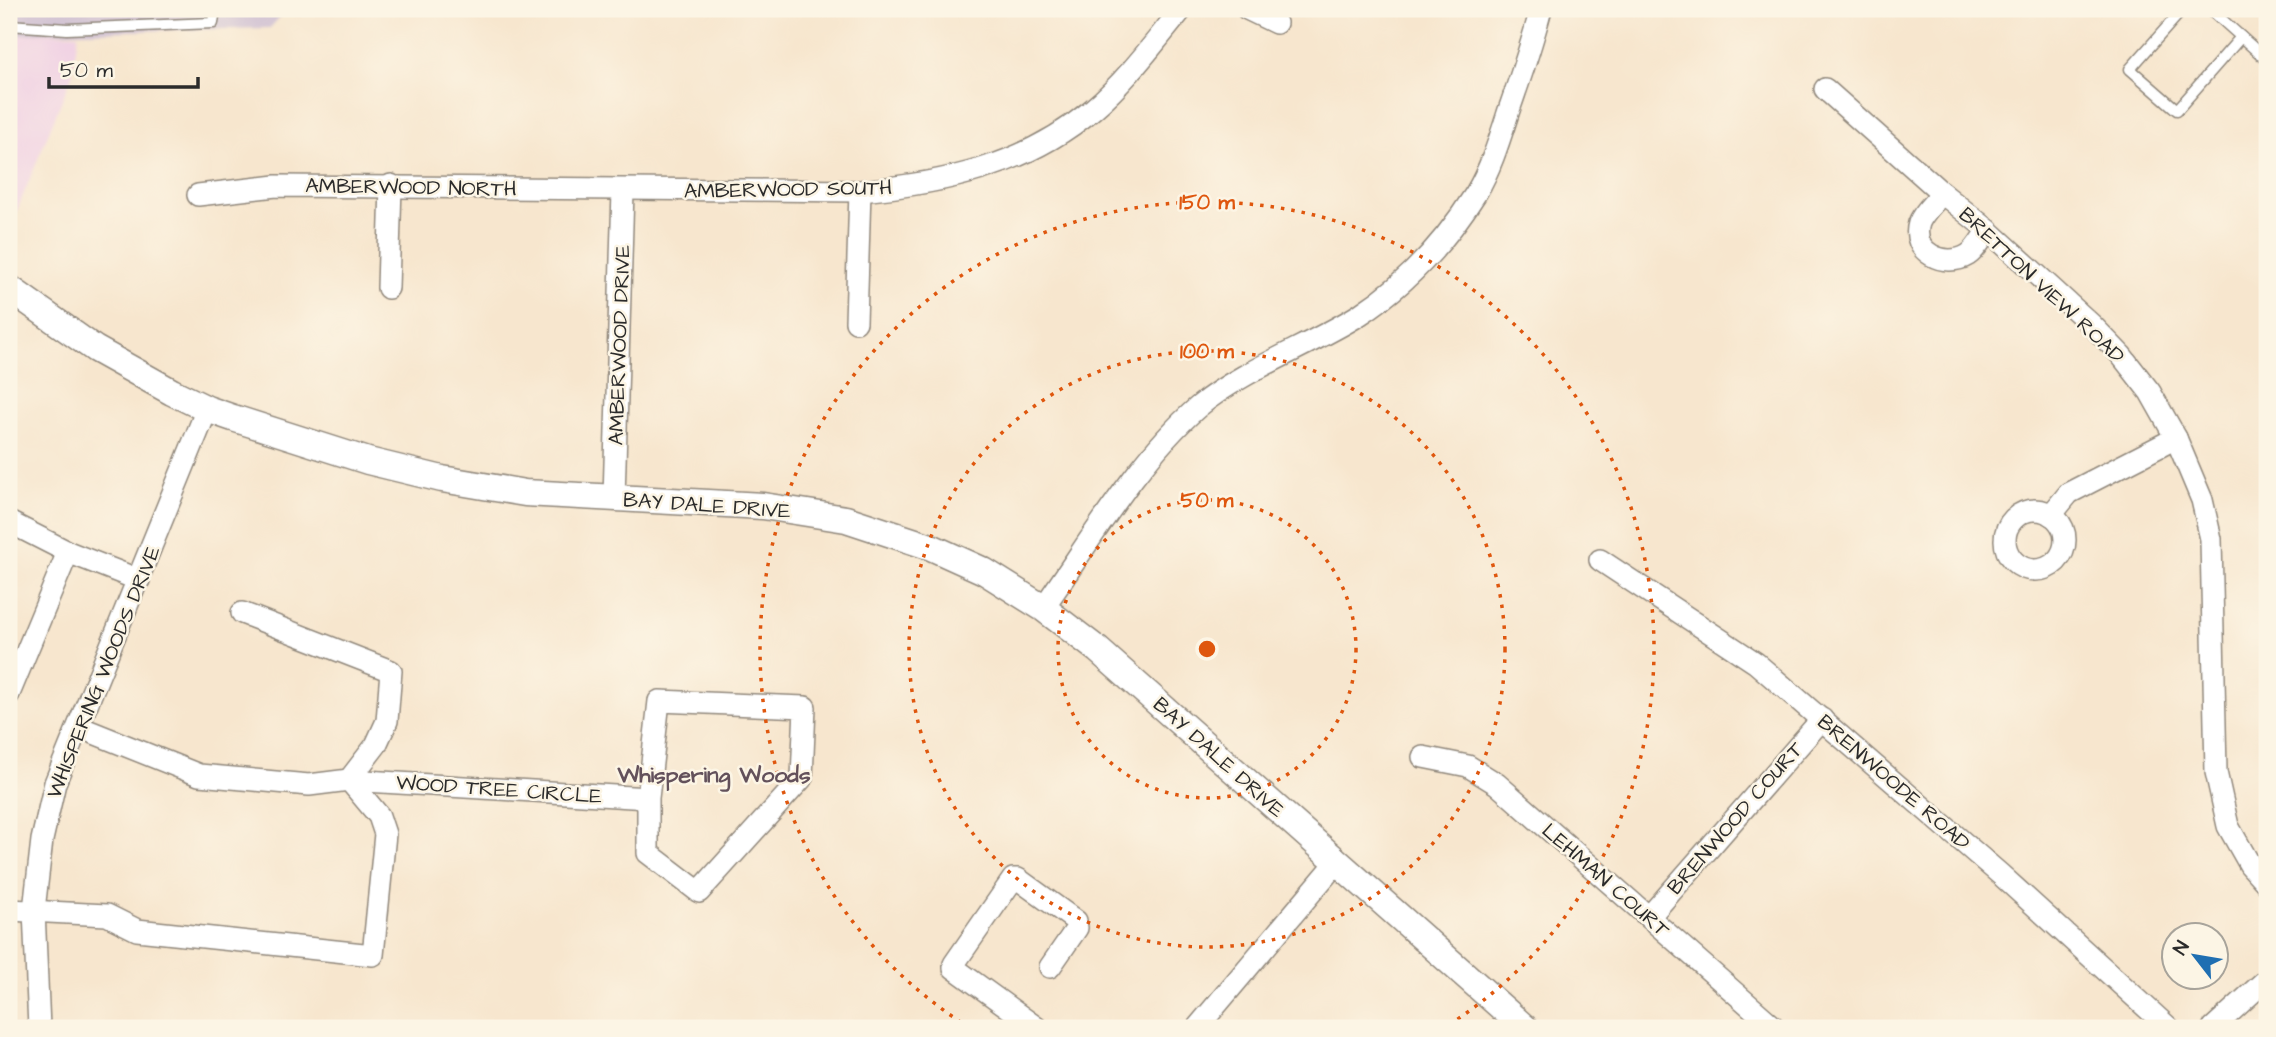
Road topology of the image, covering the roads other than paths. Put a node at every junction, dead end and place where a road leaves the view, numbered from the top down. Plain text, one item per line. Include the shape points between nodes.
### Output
1 (215, 9) edge
2 (1182, 9) edge
3 (1247, 9) edge
4 (1541, 9) edge
5 (2183, 9) edge
6 (2210, 9) edge
7 (1276, 23) dead end
8 (9, 25) edge
9 (2241, 37) junction
10 (2267, 60) edge
11 (1825, 89) dead end
12 (391, 185) junction
13 (623, 191) junction
14 (860, 191) junction
15 (1942, 193) junction
16 (198, 195) dead end
17 (1989, 230) junction
18 (9, 288) edge
19 (388, 288) dead end
20 (856, 322) dead end
21 (207, 409) junction
22 (2176, 438) junction
23 (614, 498) junction
24 (2052, 515) dead end
25 (9, 522) edge
26 (68, 552) junction
27 (1600, 560) dead end
28 (139, 580) junction
29 (1043, 608) junction
30 (242, 613) dead end
31 (9, 694) edge
32 (1822, 719) junction
33 (79, 727) junction
34 (1423, 757) dead end
35 (349, 780) junction
36 (649, 799) junction
37 (1337, 862) junction
38 (2267, 884) edge
39 (9, 910) edge
40 (34, 910) junction
41 (1649, 917) junction
42 (1051, 967) dead end
43 (2267, 979) edge
44 (39, 1028) edge
45 (1037, 1028) edge
46 (1197, 1028) edge
47 (1525, 1028) edge
48 (1775, 1028) edge
49 (2169, 1028) edge
50 (2213, 1028) edge

1 - 8 lane via 213,23 66,29
2 - 14 street, AMBERWOOD SOUTH via 1094,108 1049,142 958,177
3 - 7 street
4 - 29 street via 1497,147 1477,191 1441,242 1392,291 1358,315 1236,382 1168,435
5 - 9 lane via 2130,69 2177,110
6 - 9 lane
9 - 10 lane
11 - 15 street, BRETTON VIEW ROAD
12 - 13 street, AMBERWOOD NORTH
12 - 16 street, AMBERWOOD NORTH via 276,186
12 - 19 street
13 - 14 street, AMBERWOOD SOUTH
13 - 23 street, AMBERWOOD DRIVE
14 - 20 street
15 - 17 street, BRETTON VIEW ROAD
15 - 17 street via 1918,224 1918,239 1932,257 1955,260 1969,254
17 - 22 street, BRETTON VIEW ROAD via 2121,355 2150,392
18 - 21 street, BAY DALE DRIVE via 96,349
21 - 23 street, BAY DALE DRIVE via 368,461 442,479 525,493
21 - 28 street, WHISPERING WOODS DRIVE
22 - 24 street via 2068,493
22 - 38 street, BRETTON VIEW ROAD via 2202,500 2211,539 2216,772 2228,827
23 - 29 street, BAY DALE DRIVE via 763,506 846,519 931,547 984,571
25 - 26 street
26 - 28 street
26 - 31 street
27 - 32 street, BRENWOODE ROAD via 1756,663
28 - 33 street, WHISPERING WOODS DRIVE
29 - 37 street, BAY DALE DRIVE via 1098,650
30 - 35 street via 391,671 387,721 376,745
32 - 41 street, BRENWOOD COURT
32 - 49 street, BRENWOODE ROAD
33 - 35 street, WOOD TREE CIRCLE via 199,775 309,785
33 - 40 street, WHISPERING WOODS DRIVE via 55,783 42,840
34 - 41 street, LEHMAN COURT via 1468,766 1497,784
35 - 36 street, WOOD TREE CIRCLE
35 - 40 street via 379,816 385,834 373,955 137,930 107,915
36 - 36 street via 659,701 805,707 802,778 699,891 648,853
37 - 46 street
37 - 47 street, BAY DALE DRIVE
39 - 40 street
40 - 44 street, WHISPERING WOODS DRIVE
41 - 48 street, LEHMAN COURT
42 - 45 street via 1077,928 1076,921 1018,879 1013,880 954,968
43 - 50 street

